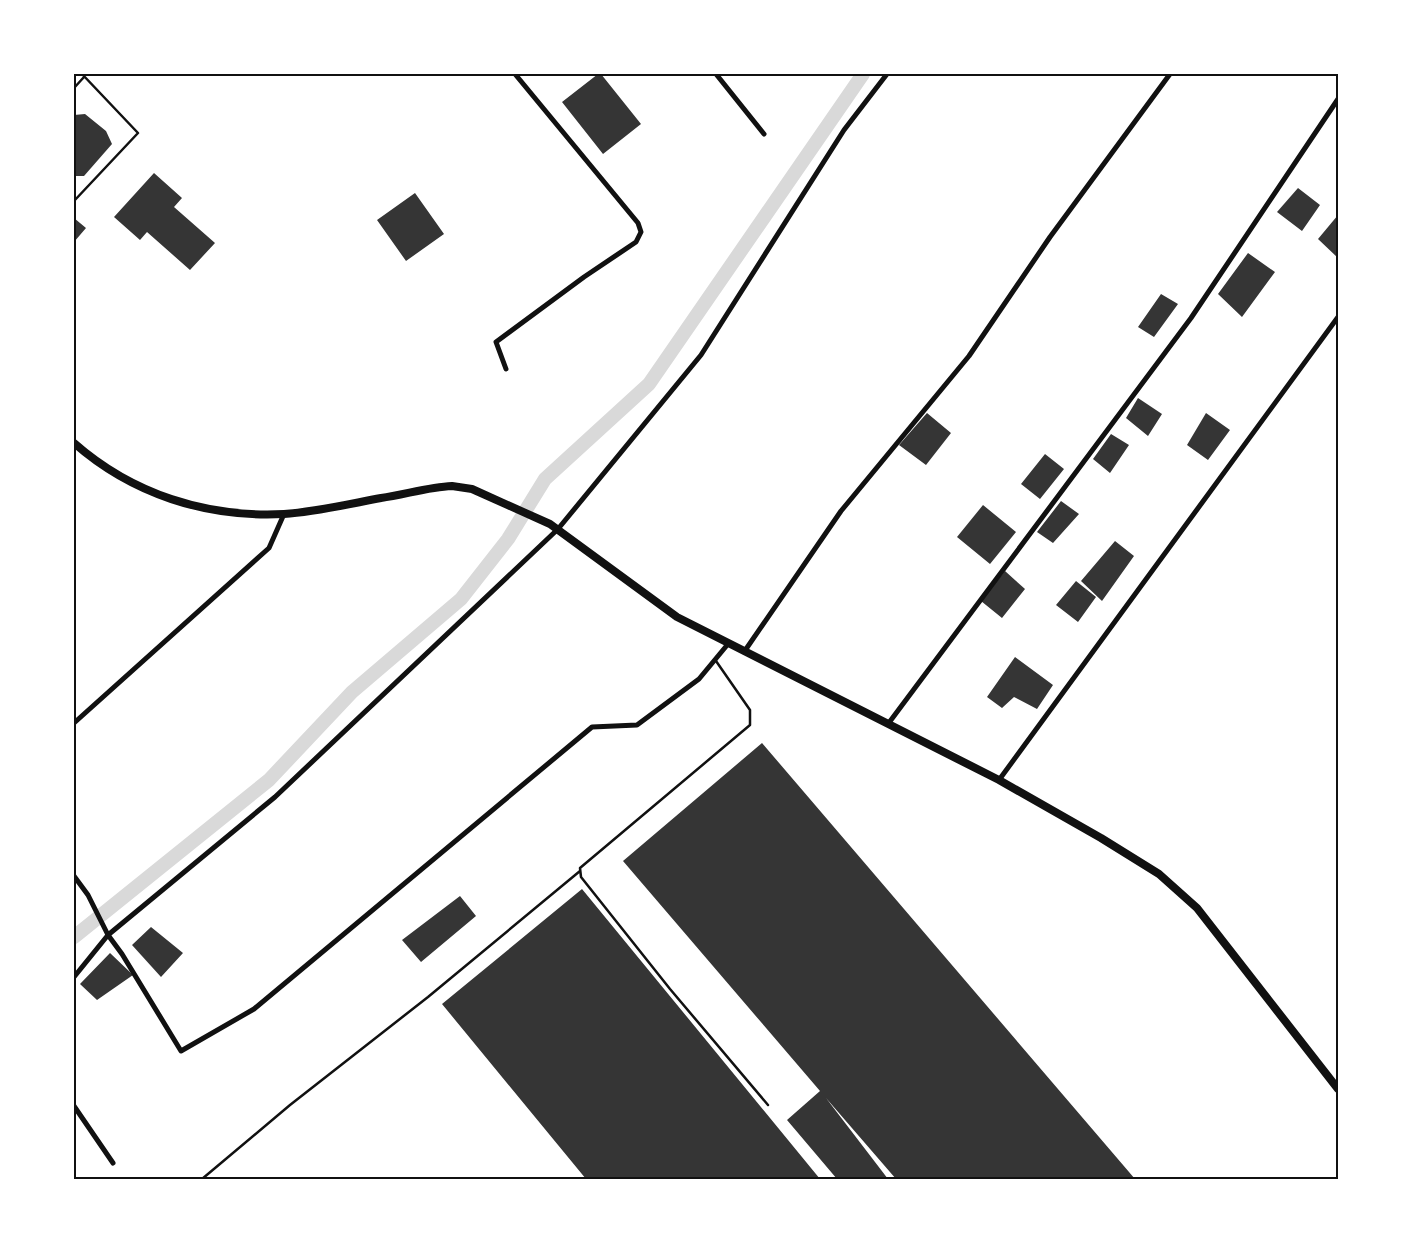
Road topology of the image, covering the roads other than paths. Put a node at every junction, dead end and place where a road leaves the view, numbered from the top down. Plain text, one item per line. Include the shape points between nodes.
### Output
1 (515, 74) edge
2 (716, 74) edge
3 (887, 74) edge
4 (1170, 74) edge
5 (83, 75) edge
6 (74, 88) edge
7 (1338, 99) edge
8 (764, 134) dead end
9 (74, 200) edge
10 (1338, 317) edge
11 (506, 369) dead end
12 (74, 443) edge
13 (284, 514) junction
14 (554, 527) junction
15 (728, 644) junction
16 (744, 652) junction
17 (715, 660) junction
18 (74, 723) edge
19 (888, 724) junction
20 (999, 780) junction
21 (580, 871) junction
22 (74, 876) edge
23 (108, 935) junction
24 (74, 977) edge
25 (1338, 1089) edge
26 (768, 1105) dead end
27 (74, 1106) edge
28 (113, 1162) dead end
29 (202, 1179) edge

1 - 11 street via 638,223 641,232 636,242 496,342
2 - 8 street
3 - 14 street via 844,130 701,355
4 - 16 street via 1050,237 969,356 841,511
5 - 6 lane
5 - 9 lane via 138,133
7 - 19 street via 1191,318
10 - 20 street
12 - 13 main road via 125,480 155,494 208,508
13 - 14 main road via 445,486 472,489
13 - 18 street via 269,548
14 - 15 main road via 677,617
14 - 23 street via 275,797
15 - 16 main road
15 - 17 street
16 - 19 main road
17 - 21 lane via 750,710 750,725
17 - 23 street via 699,679 637,725 592,727 254,1009 180,1051
19 - 20 main road
20 - 25 main road via 1116,846 1172,884 1197,908
21 - 26 lane via 581,877 670,989
21 - 29 lane
22 - 23 street via 88,895
23 - 24 street
27 - 28 street

